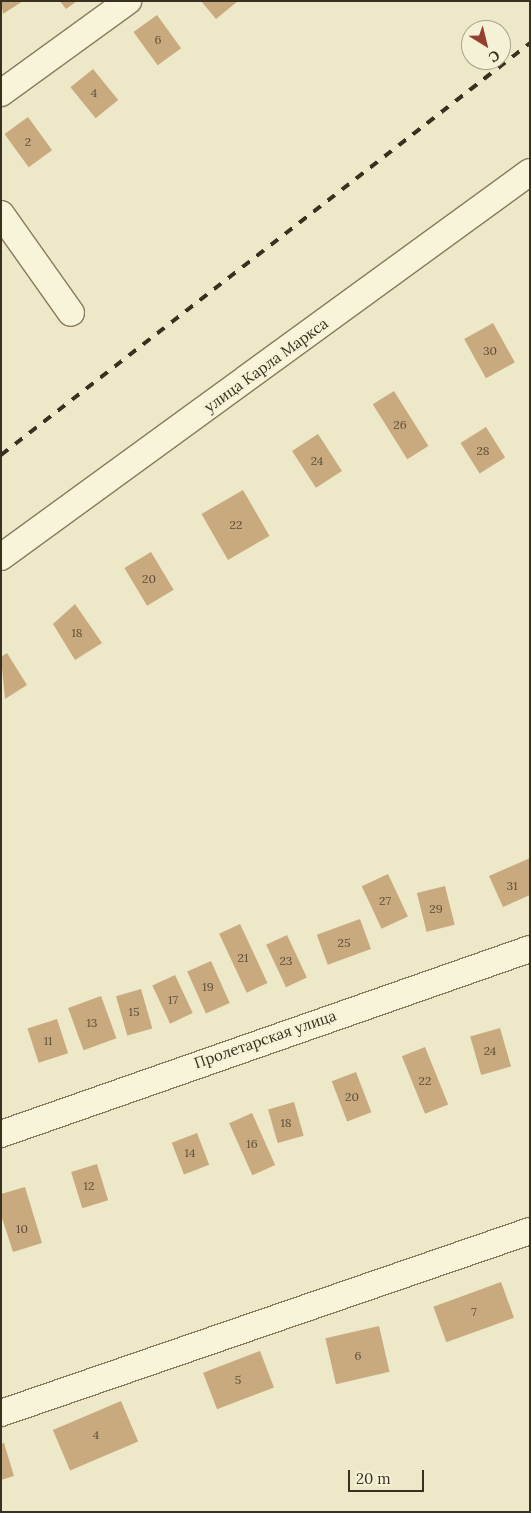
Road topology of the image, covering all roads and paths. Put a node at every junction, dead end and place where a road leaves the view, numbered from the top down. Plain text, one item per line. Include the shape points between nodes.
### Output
1 (128, 1) edge
2 (1, 93) edge
3 (530, 172) edge
4 (1, 214) edge
5 (72, 313) dead end
6 (1, 557) edge
7 (530, 949) edge
8 (1, 1134) edge
9 (530, 1231) edge
10 (1, 1413) edge

1 - 2 street
3 - 6 street, улица Карла Маркса
4 - 5 street
7 - 8 street, Пролетарская улица
9 - 10 street

